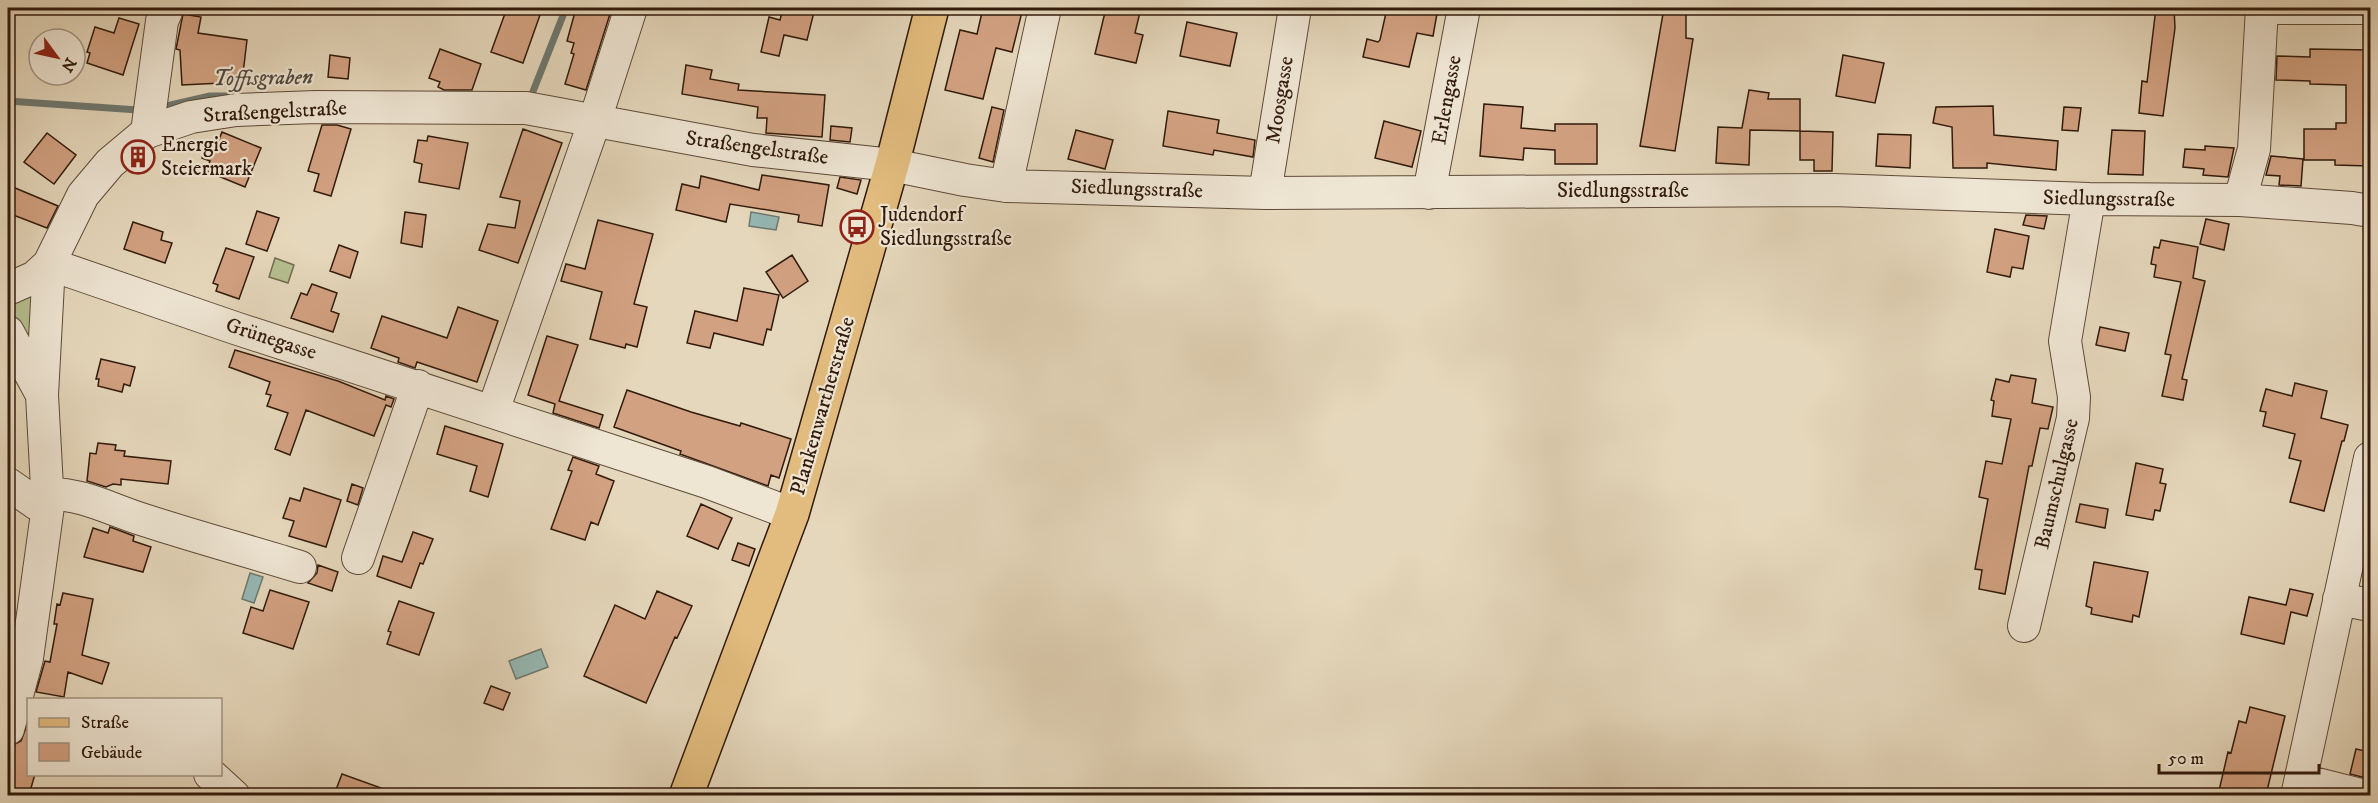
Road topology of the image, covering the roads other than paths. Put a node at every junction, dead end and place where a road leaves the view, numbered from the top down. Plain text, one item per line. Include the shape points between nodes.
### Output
1 (630, 8) edge
2 (932, 8) edge
3 (1045, 8) edge
4 (1295, 8) edge
5 (1464, 8) edge
6 (2262, 8) edge
7 (2280, 8) edge
8 (2370, 8) edge
9 (160, 11) edge
10 (595, 120) junction
11 (147, 132) junction
12 (892, 165) junction
13 (1006, 186) junction
14 (1265, 193) junction
15 (1430, 193) junction
16 (2089, 199) junction
17 (2240, 200) junction
18 (2370, 211) edge
19 (49, 264) junction
20 (8, 289) edge
21 (8, 332) edge
22 (418, 386) junction
23 (42, 395) junction
24 (493, 411) junction
25 (2370, 458) edge
26 (8, 484) edge
27 (47, 500) junction
28 (792, 514) junction
29 (358, 558) dead end
30 (300, 567) dead end
31 (2339, 599) junction
32 (2370, 605) edge
33 (2024, 626) dead end
34 (17, 654) edge
35 (8, 729) edge
36 (212, 776) edge
37 (2299, 788) edge
38 (234, 795) edge
39 (686, 795) edge
40 (2365, 795) edge

1 - 10 street
2 - 12 main road, Plankenwartherstraße
3 - 13 street
4 - 14 street, Moosgasse
5 - 15 street, Erlengasse
6 - 17 street via 2254,149
7 - 8 street
9 - 11 street
10 - 11 street, Straßengelstraße via 526,108 316,107 225,111 191,117
10 - 12 street, Straßengelstraße via 753,150
10 - 24 street
11 - 19 street, Straßengelstraße via 110,163 83,195
12 - 13 street, Siedlungsstraße
12 - 28 main road, Plankenwartherstraße
13 - 14 street, Siedlungsstraße
14 - 15 street, Siedlungsstraße
15 - 16 street, Siedlungsstraße via 1833,190
16 - 17 street, Siedlungsstraße
16 - 33 street, Baumschulgasse via 2065,340 2074,397 2073,418
17 - 18 street, Siedlungsstraße
19 - 20 street via 34,277
19 - 22 street, Grünegasse
19 - 23 street, Straßengelstraße
21 - 23 street
22 - 24 street, Grünegasse
22 - 29 street
23 - 27 street, Straßengelstraße
24 - 28 street, Grünegasse
25 - 31 street
26 - 27 street via 37,504
27 - 30 street via 65,493 88,499 142,520
27 - 34 street, Straßengelstraße via 34,622
28 - 39 main road, Plankenwartherstraße
31 - 32 street
31 - 37 street
34 - 35 street, Straßengelstraße
36 - 38 street
37 - 40 street

